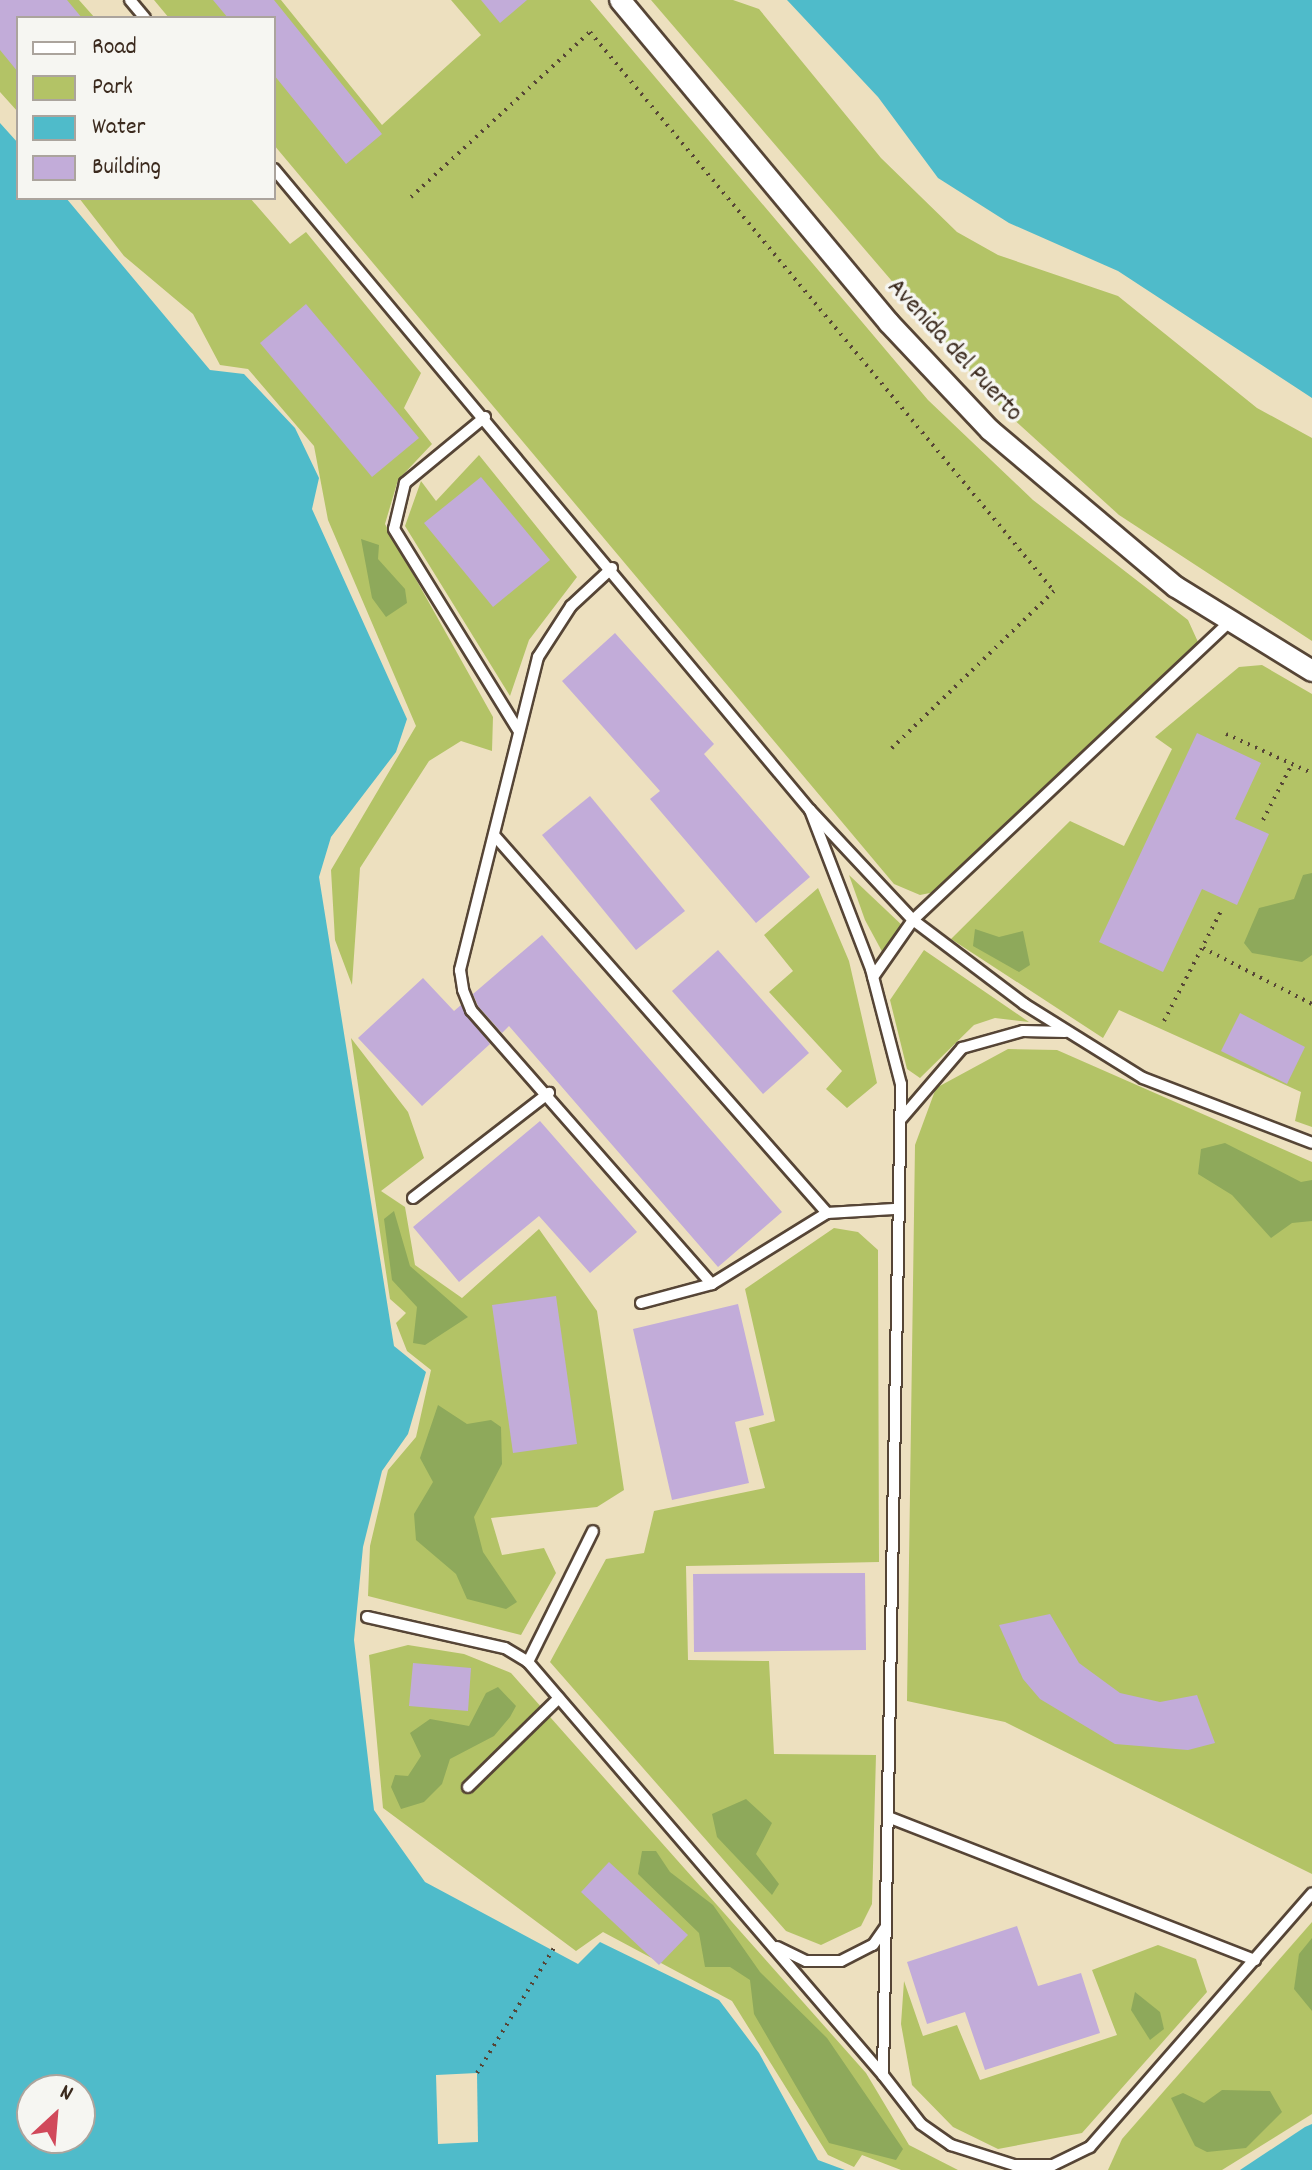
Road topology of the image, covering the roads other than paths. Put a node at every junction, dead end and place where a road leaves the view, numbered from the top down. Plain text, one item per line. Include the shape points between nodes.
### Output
1 (130, 0) edge
2 (620, 0) edge
3 (143, 16) edge
4 (276, 171) edge
5 (485, 417) junction
6 (612, 568) junction
7 (1227, 624) junction
8 (1312, 671) edge
9 (518, 730) junction
10 (810, 810) junction
11 (494, 835) junction
12 (913, 920) junction
13 (873, 977) junction
14 (1067, 1032) junction
15 (549, 1093) junction
16 (901, 1119) junction
17 (1312, 1143) edge
18 (413, 1198) dead end
19 (894, 1209) junction
20 (827, 1213) junction
21 (712, 1284) junction
22 (641, 1303) dead end
23 (593, 1531) dead end
24 (367, 1617) dead end
25 (528, 1662) junction
26 (559, 1698) junction
27 (468, 1787) dead end
28 (888, 1817) junction
29 (1312, 1893) edge
30 (886, 1927) junction
31 (769, 1943) junction
32 (1255, 1960) junction
33 (883, 2075) junction
34 (1054, 2167) edge

1 - 3 lane
2 - 7 street, Avenida del Puerto via 889,323 990,430 1095,525
4 - 5 lane
5 - 6 lane
5 - 9 lane via 405,483 394,529
6 - 9 lane via 552,629
6 - 10 lane
7 - 8 street, Avenida del Puerto
7 - 12 lane
9 - 11 lane
10 - 12 lane
10 - 13 lane
11 - 15 lane via 460,970 463,990 471,1010
11 - 20 lane
12 - 13 lane
12 - 14 lane
13 - 16 lane via 895,1056
14 - 16 lane via 1023,1031 962,1048
14 - 17 lane via 1165,1088
15 - 18 lane
15 - 21 lane
16 - 19 lane
19 - 20 lane
19 - 28 lane
20 - 21 lane
21 - 22 lane
23 - 25 lane
24 - 25 lane via 505,1648
25 - 26 lane
26 - 27 lane
26 - 31 lane
28 - 30 lane
28 - 32 lane
29 - 32 lane
30 - 31 lane via 873,1945 841,1961 806,1961
30 - 33 lane
31 - 33 lane
32 - 34 lane via 1090,2147
33 - 34 lane via 921,2124 951,2145 1014,2165

